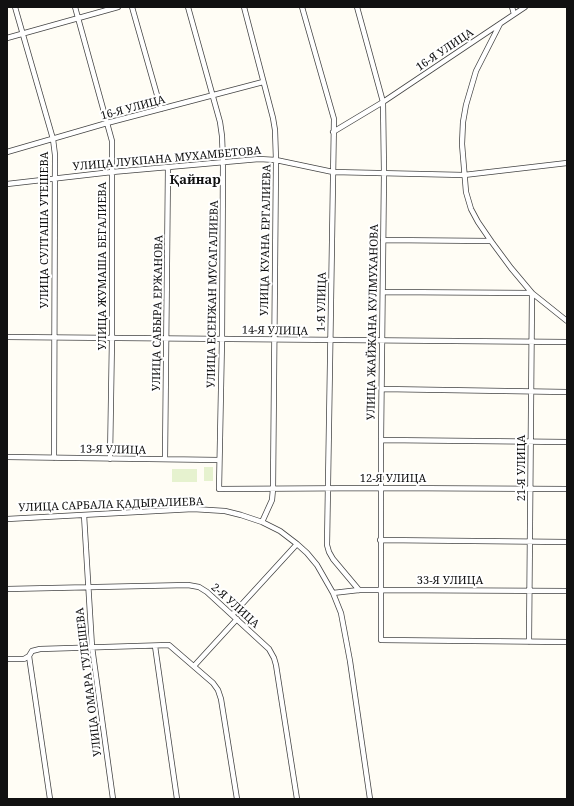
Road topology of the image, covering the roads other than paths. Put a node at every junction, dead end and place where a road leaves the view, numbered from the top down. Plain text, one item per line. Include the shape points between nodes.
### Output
1 (15, 7) edge
2 (75, 7) edge
3 (118, 7) edge
4 (132, 7) edge
5 (188, 7) edge
6 (244, 7) edge
7 (302, 7) edge
8 (357, 7) edge
9 (512, 7) edge
10 (526, 7) edge
11 (514, 14) junction
12 (78, 18) junction
13 (500, 24) junction
14 (23, 34) junction
15 (7, 38) edge
16 (264, 82) junction
17 (212, 95) junction
18 (383, 102) junction
19 (160, 110) junction
20 (107, 124) junction
21 (333, 132) junction
22 (53, 139) junction
23 (7, 152) edge
24 (276, 160) junction
25 (223, 162) junction
26 (567, 163) edge
27 (168, 167) junction
28 (112, 172) junction
29 (332, 172) junction
30 (384, 174) junction
31 (464, 175) junction
32 (55, 179) junction
33 (7, 184) edge
34 (383, 240) junction
35 (491, 241) junction
36 (382, 292) junction
37 (532, 294) junction
38 (567, 321) edge
39 (7, 337) edge
40 (54, 337) junction
41 (112, 338) junction
42 (167, 338) junction
43 (222, 339) junction
44 (274, 340) junction
45 (330, 340) junction
46 (382, 341) junction
47 (532, 342) junction
48 (567, 342) edge
49 (382, 389) junction
50 (531, 392) junction
51 (567, 392) edge
52 (381, 440) junction
53 (531, 442) junction
54 (567, 442) edge
55 (7, 457) edge
56 (54, 458) junction
57 (110, 459) junction
58 (166, 459) junction
59 (219, 460) junction
60 (328, 488) junction
61 (381, 488) junction
62 (219, 489) joint
63 (273, 489) junction
64 (530, 489) junction
65 (567, 489) edge
66 (84, 515) junction
67 (7, 519) edge
68 (262, 522) junction
69 (380, 540) junction
70 (530, 541) junction
71 (567, 542) edge
72 (298, 544) junction
73 (87, 587) junction
74 (7, 589) edge
75 (359, 590) junction
76 (380, 590) junction
77 (530, 591) junction
78 (567, 591) edge
79 (333, 593) junction
80 (232, 614) junction
81 (237, 619) junction
82 (529, 642) junction
83 (567, 642) edge
84 (155, 646) junction
85 (92, 647) junction
86 (29, 656) junction
87 (7, 659) edge
88 (194, 666) junction
89 (50, 799) edge
90 (113, 799) edge
91 (177, 799) edge
92 (237, 799) edge
93 (297, 799) edge
94 (369, 799) edge

1 - 14 street, УЛИЦА СУЛТАША УТЕШЕВА
2 - 12 street, УЛИЦА ЖУМАША БЕГАЛИЕВА
3 - 12 street
4 - 19 street
5 - 17 street, УЛИЦА ЕСЕНЖАН МУСАГАЛИЕВА
6 - 16 street, УЛИЦА КУАНА ЕРГАЛИЕВА
7 - 21 street, 1-Я УЛИЦА via 334,119
8 - 18 street, УЛИЦА ЖАЙЖАНА КУЛМУХАНОВА
9 - 11 street
10 - 11 street, 16-Я УЛИЦА
11 - 13 street, 16-Я УЛИЦА
12 - 14 street
12 - 20 street, УЛИЦА ЖУМАША БЕГАЛИЕВА
13 - 18 street, 16-Я УЛИЦА
13 - 31 street via 471,84 463,122
14 - 15 street
14 - 22 street, УЛИЦА СУЛТАША УТЕШЕВА
16 - 17 street, 16-Я УЛИЦА
16 - 24 street, УЛИЦА КУАНА ЕРГАЛИЕВА via 275,130
17 - 19 street, 16-Я УЛИЦА
17 - 25 street, УЛИЦА ЕСЕНЖАН МУСАГАЛИЕВА via 220,122
18 - 21 street, 16-Я УЛИЦА
18 - 30 street, УЛИЦА ЖАЙЖАНА КУЛМУХАНОВА
19 - 20 street, 16-Я УЛИЦА
20 - 22 street, 16-Я УЛИЦА
20 - 28 street, УЛИЦА ЖУМАША БЕГАЛИЕВА via 112,141
21 - 29 street, 1-Я УЛИЦА
22 - 23 street, 16-Я УЛИЦА
22 - 32 street, УЛИЦА СУЛТАША УТЕШЕВА
24 - 25 street, УЛИЦА ЛУКПАНА МУХАМБЕТОВА
24 - 29 street, УЛИЦА ЛУКПАНА МУХАМБЕТОВА
24 - 44 street, УЛИЦА КУАНА ЕРГАЛИЕВА
25 - 27 street, УЛИЦА ЛУКПАНА МУХАМБЕТОВА
25 - 43 street, УЛИЦА ЕСЕНЖАН МУСАГАЛИЕВА
26 - 31 street, УЛИЦА ЛУКПАНА МУХАМБЕТОВА
27 - 28 street, УЛИЦА ЛУКПАНА МУХАМБЕТОВА
27 - 42 street, УЛИЦА САБЫРА ЕРЖАНОВА
28 - 32 street, УЛИЦА ЛУКПАНА МУХАМБЕТОВА
28 - 41 street, УЛИЦА ЖУМАША БЕГАЛИЕВА
29 - 30 street, УЛИЦА ЛУКПАНА МУХАМБЕТОВА
29 - 45 street, 1-Я УЛИЦА
30 - 31 street, УЛИЦА ЛУКПАНА МУХАМБЕТОВА
30 - 34 street, УЛИЦА ЖАЙЖАНА КУЛМУХАНОВА
31 - 35 street via 471,209
32 - 33 street, УЛИЦА ЛУКПАНА МУХАМБЕТОВА
32 - 40 street, УЛИЦА СУЛТАША УТЕШЕВА
34 - 35 street
34 - 36 street, УЛИЦА ЖАЙЖАНА КУЛМУХАНОВА
35 - 37 street
36 - 37 street
36 - 46 street, УЛИЦА ЖАЙЖАНА КУЛМУХАНОВА
37 - 38 street
37 - 47 street, 21-Я УЛИЦА
39 - 40 street, 14-Я УЛИЦА
40 - 41 street, 14-Я УЛИЦА
40 - 56 street, УЛИЦА СУЛТАША УТЕШЕВА
41 - 42 street, 14-Я УЛИЦА
41 - 57 street, УЛИЦА ЖУМАША БЕГАЛИЕВА
42 - 43 street, 14-Я УЛИЦА
42 - 58 street, УЛИЦА САБЫРА ЕРЖАНОВА
43 - 44 street, 14-Я УЛИЦА
43 - 59 street, УЛИЦА ЕСЕНЖАН МУСАГАЛИЕВА
44 - 45 street, 14-Я УЛИЦА
44 - 63 street, УЛИЦА КУАНА ЕРГАЛИЕВА
45 - 46 street, 14-Я УЛИЦА
45 - 60 street, 1-Я УЛИЦА
46 - 47 street, 14-Я УЛИЦА
46 - 49 street, УЛИЦА ЖАЙЖАНА КУЛМУХАНОВА
47 - 48 street, 14-Я УЛИЦА
47 - 50 street, 21-Я УЛИЦА
49 - 50 street
49 - 52 street, УЛИЦА ЖАЙЖАНА КУЛМУХАНОВА
50 - 51 street
50 - 53 street, 21-Я УЛИЦА
52 - 53 street
52 - 61 street, УЛИЦА ЖАЙЖАНА КУЛМУХАНОВА
53 - 54 street
53 - 64 street, 21-Я УЛИЦА
55 - 56 street, 13-Я УЛИЦА
56 - 57 street, 13-Я УЛИЦА
57 - 58 street, 13-Я УЛИЦА
58 - 59 street, 13-Я УЛИЦА
59 - 62 street, УЛИЦА ЕСЕНЖАН МУСАГАЛИЕВА
60 - 61 street, 12-Я УЛИЦА
60 - 63 street, 12-Я УЛИЦА
60 - 75 street, 1-Я УЛИЦА via 329,552
61 - 64 street, 12-Я УЛИЦА
61 - 69 street, УЛИЦА ЖАЙЖАНА КУЛМУХАНОВА
62 - 63 street, 12-Я УЛИЦА
63 - 68 street, УЛИЦА КУАНА ЕРГАЛИЕВА via 272,500
64 - 65 street, 12-Я УЛИЦА
64 - 70 street, 21-Я УЛИЦА
66 - 67 street, УЛИЦА САРБАЛА ҚАДЫРАЛИЕВА
66 - 68 street, УЛИЦА САРБАЛА ҚАДЫРАЛИЕВА via 193,509 225,511
66 - 73 street, УЛИЦА ОМАРА ТУЛЕШЕВА
68 - 72 street, УЛИЦА САРБАЛА ҚАДЫРАЛИЕВА
69 - 70 street
69 - 76 street, УЛИЦА ЖАЙЖАНА КУЛМУХАНОВА
70 - 71 street
70 - 77 street, 21-Я УЛИЦА
72 - 79 street, УЛИЦА САРБАЛА ҚАДЫРАЛИЕВА via 317,565
72 - 80 street
73 - 74 street, 2-Я УЛИЦА
73 - 80 street, 2-Я УЛИЦА via 199,587
73 - 85 street, УЛИЦА ОМАРА ТУЛЕШЕВА
75 - 76 street, 33-Я УЛИЦА
75 - 79 street, 33-Я УЛИЦА
76 - 77 street, 33-Я УЛИЦА
76 - 82 street, УЛИЦА ЖАЙЖАНА КУЛМУХАНОВА via 380,640
77 - 78 street, 33-Я УЛИЦА
77 - 82 street, 21-Я УЛИЦА
79 - 94 street, УЛИЦА САРБАЛА ҚАДЫРАЛИЕВА via 341,613 350,661
80 - 81 street, 2-Я УЛИЦА
81 - 88 street
81 - 93 street, 2-Я УЛИЦА via 269,649 274,658
82 - 83 street
84 - 85 street
84 - 88 street via 169,645
84 - 91 street
85 - 86 street via 40,649 32,651
85 - 90 street, УЛИЦА ОМАРА ТУЛЕШЕВА
86 - 87 street
86 - 89 street
88 - 92 street via 214,683 221,699

